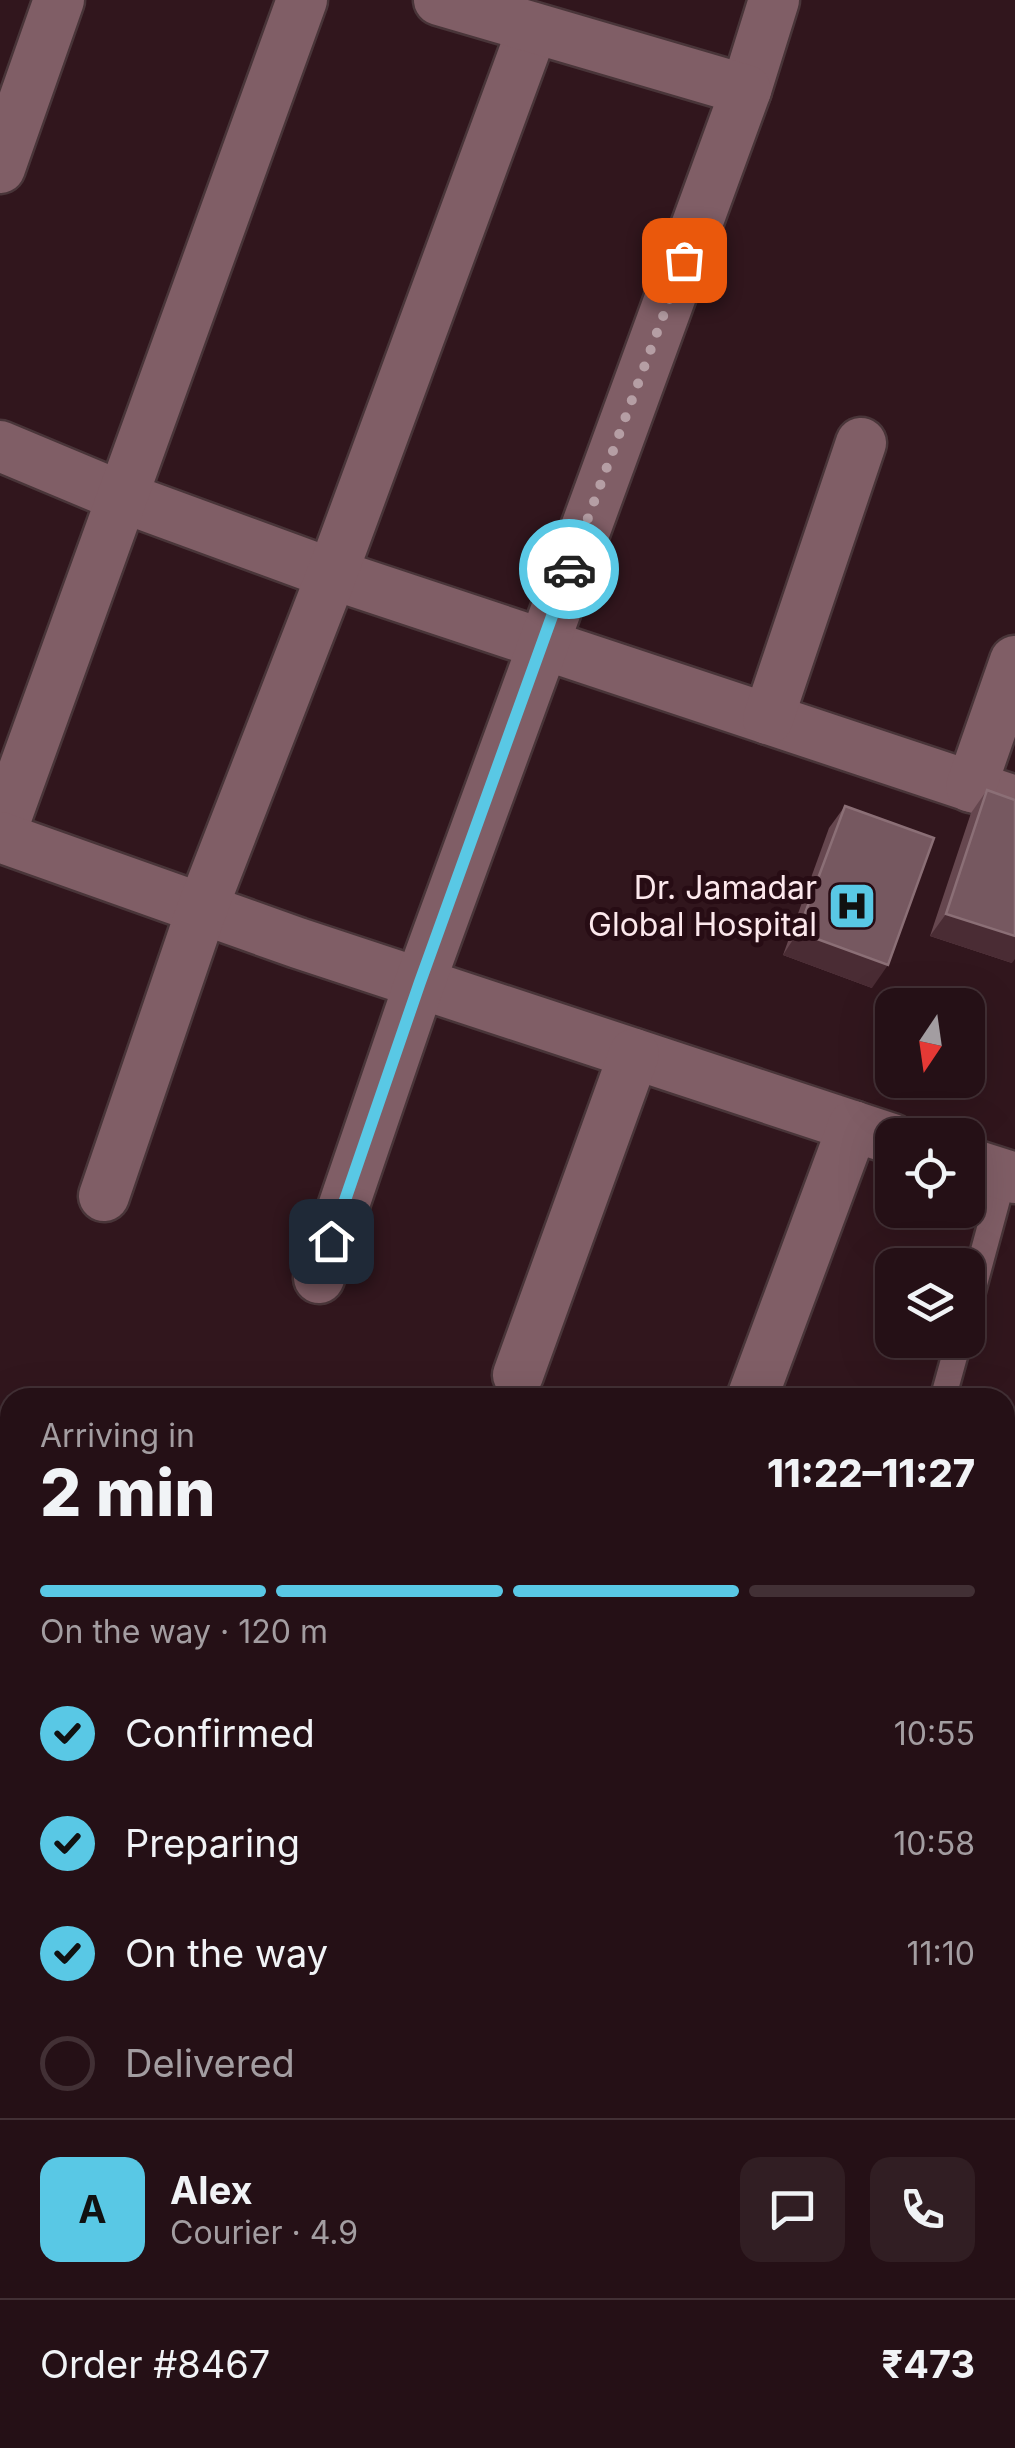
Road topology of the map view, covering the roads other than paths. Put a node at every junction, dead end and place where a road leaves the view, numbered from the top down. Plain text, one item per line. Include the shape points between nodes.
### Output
1 (59, 0) edge
2 (302, 0) edge
3 (439, 0) edge
4 (774, 0) edge
5 (534, 28) junction
6 (746, 90) junction
7 (0, 168) edge
8 (861, 443) dead end
9 (0, 446) edge
10 (122, 497) junction
11 (332, 574) junction
12 (542, 643) junction
13 (1015, 661) edge
14 (768, 719) junction
15 (993, 794) edge
16 (0, 836) edge
17 (202, 908) junction
18 (420, 982) junction
19 (634, 1054) junction
20 (873, 1132) edge
21 (995, 1172) edge
22 (104, 1196) dead end
23 (980, 1248) edge
24 (319, 1278) dead end
25 (954, 1358) edge
26 (518, 1375) dead end
27 (757, 1388) edge
28 (946, 1388) edge

1 - 7 street
2 - 10 street
3 - 5 street
4 - 6 street
5 - 6 street
5 - 11 street
6 - 12 street
8 - 14 street
9 - 10 street
10 - 11 street
10 - 16 street
11 - 12 street
11 - 17 street
12 - 14 street
12 - 18 street
13 - 15 street
14 - 15 street
16 - 17 street
17 - 18 street
17 - 22 street
18 - 19 street
18 - 24 street
19 - 20 street
19 - 26 street
20 - 27 street
21 - 23 lane
25 - 28 lane

